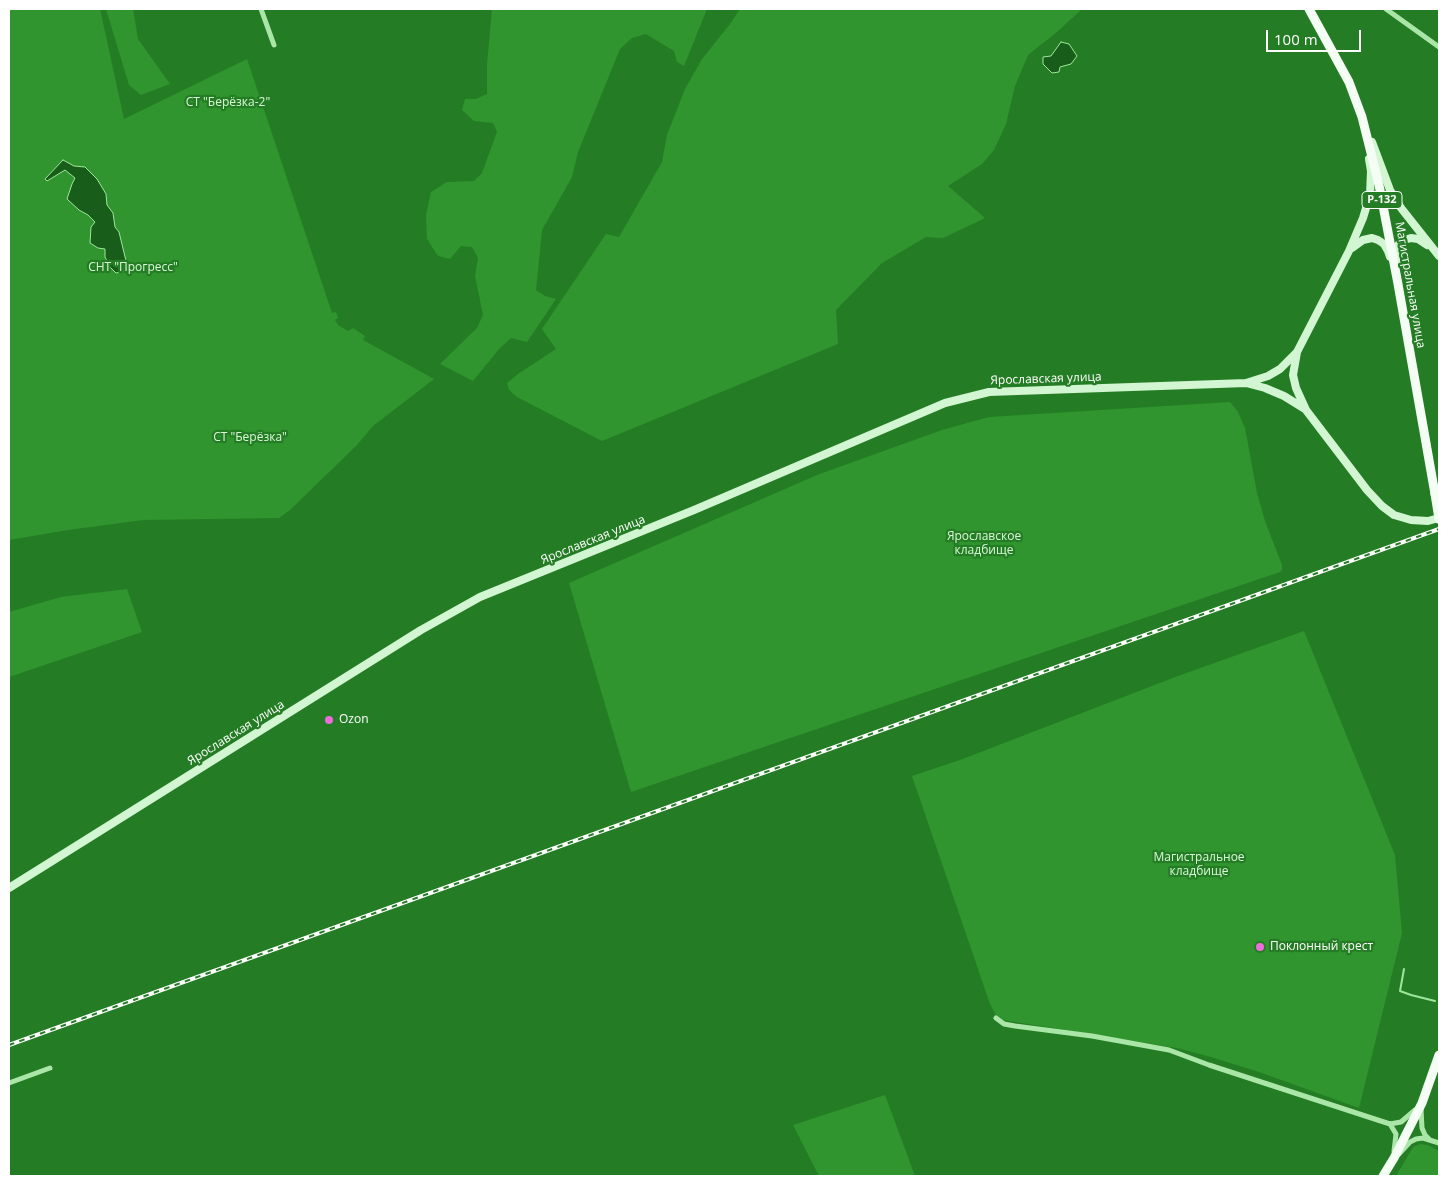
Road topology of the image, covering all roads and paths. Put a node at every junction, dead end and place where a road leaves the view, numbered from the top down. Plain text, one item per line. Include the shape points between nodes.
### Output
1 (261, 9) edge
2 (1309, 9) edge
3 (1386, 9) edge
4 (274, 45) dead end
5 (1439, 47) edge
6 (1362, 117) junction
7 (1431, 247) junction
8 (1349, 251) junction
9 (1439, 256) edge
10 (1398, 284) junction
11 (1297, 352) junction
12 (1246, 383) junction
13 (1306, 410) junction
14 (1439, 518) edge
15 (9, 888) edge
16 (996, 1018) dead end
17 (1439, 1055) edge
18 (50, 1068) dead end
19 (9, 1083) edge
20 (1422, 1103) junction
21 (1390, 1124) junction
22 (1430, 1140) junction
23 (1439, 1144) edge
24 (1391, 1164) junction
25 (1383, 1176) edge

1 - 4 street
2 - 6 highway, Магистральная улица / Р-132 via 1349,82
3 - 5 street
6 - 7 main road via 1390,190
6 - 8 main road via 1371,171 1370,195
6 - 10 highway, Магистральная улица / Р-132
7 - 9 main road
7 - 10 main road via 1410,238 1398,245
8 - 10 main road via 1363,240 1378,240 1384,244
8 - 11 main road
10 - 14 highway, Магистральная улица / Р-132, bridge
11 - 12 main road via 1280,369
11 - 13 main road via 1293,375
12 - 13 main road via 1284,396
12 - 15 main road, Ярославская улица via 988,392 945,403 480,597 421,630
13 - 14 main road via 1382,506 1394,515 1410,520
16 - 21 street via 1004,1024 1169,1050
17 - 20 highway
18 - 19 street
20 - 21 street via 1401,1122
20 - 22 street via 1422,1128
20 - 24 highway
21 - 24 street via 1396,1138
22 - 23 street
22 - 24 street via 1423,1138 1410,1142
24 - 25 highway

